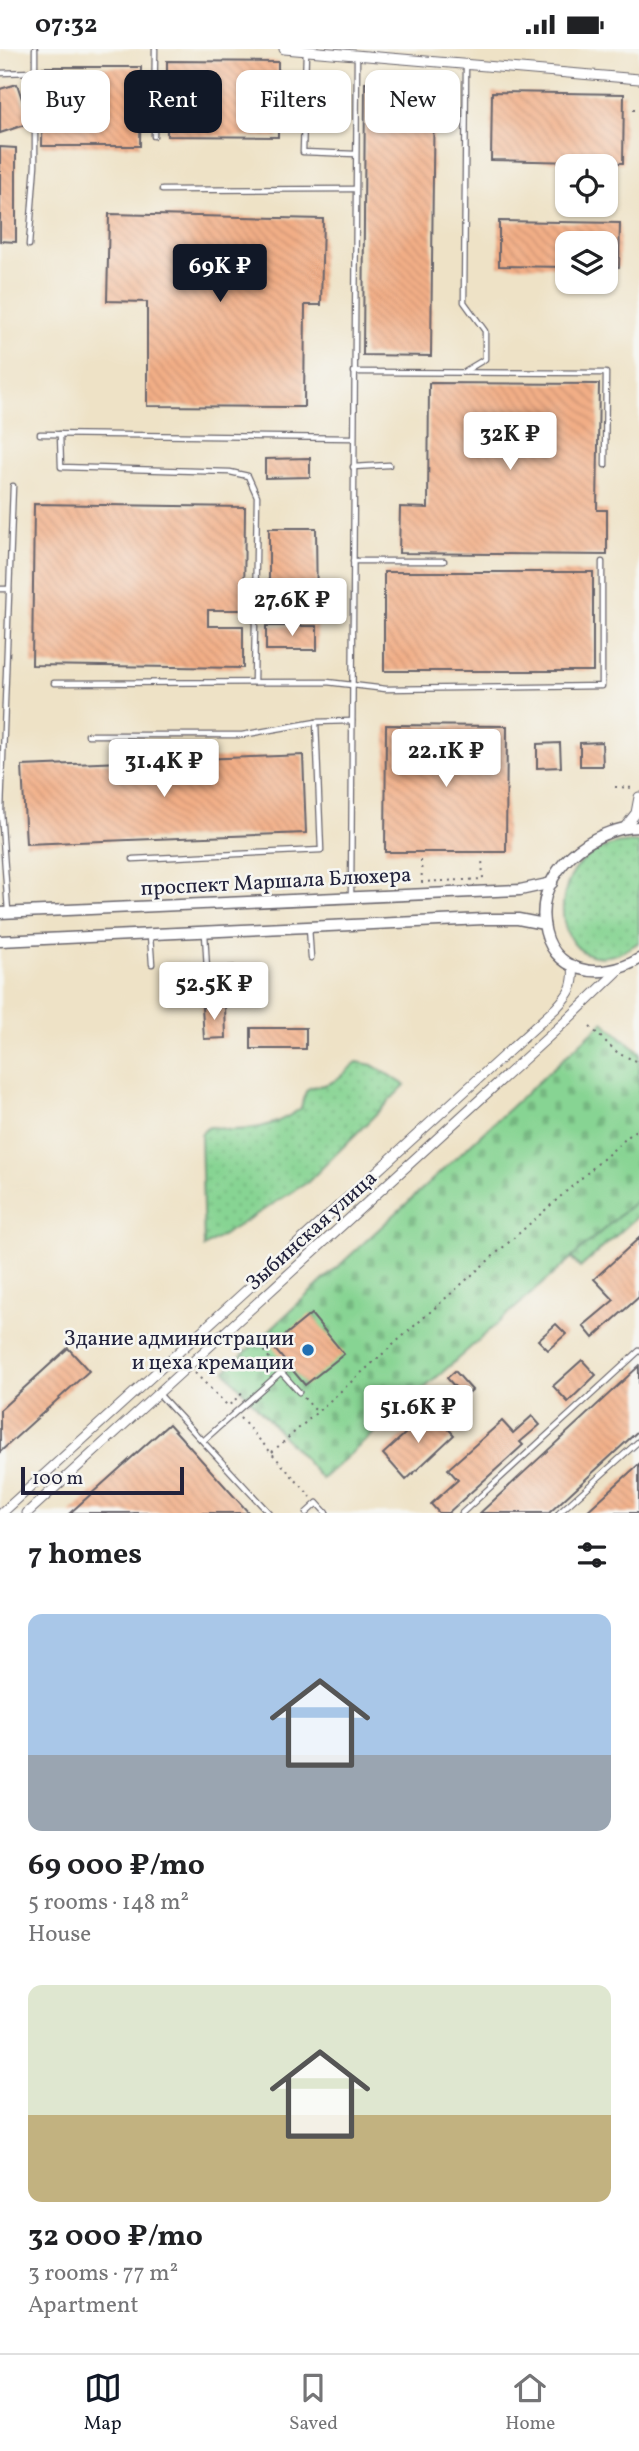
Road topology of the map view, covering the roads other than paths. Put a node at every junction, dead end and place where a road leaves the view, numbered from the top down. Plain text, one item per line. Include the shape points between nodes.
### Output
1 (35, 49) edge
2 (155, 49) edge
3 (284, 49) edge
4 (306, 51) junction
5 (358, 55) junction
6 (466, 65) junction
7 (33, 70) edge
8 (21, 72) edge
9 (0, 73) edge
10 (639, 79) edge
11 (34, 133) edge
12 (154, 135) dead end
13 (355, 153) junction
14 (355, 189) junction
15 (162, 190) dead end
16 (29, 245) dead end
17 (354, 372) junction
18 (464, 372) junction
19 (40, 434) dead end
20 (60, 434) junction
21 (353, 437) junction
22 (389, 465) dead end
23 (605, 465) dead end
24 (353, 467) junction
25 (13, 486) dead end
26 (352, 561) junction
27 (444, 561) dead end
28 (602, 562) dead end
29 (0, 589) edge
30 (9, 589) junction
31 (254, 682) junction
32 (54, 683) dead end
33 (352, 684) junction
34 (352, 721) junction
35 (317, 722) junction
36 (89, 735) dead end
37 (639, 797) edge
38 (1, 802) edge
39 (625, 827) junction
40 (639, 827) edge
41 (133, 859) dead end
42 (552, 883) junction
43 (351, 897) junction
44 (4, 912) edge
45 (544, 924) junction
46 (309, 926) junction
47 (205, 932) junction
48 (150, 934) junction
49 (0, 941) edge
50 (311, 958) dead end
51 (639, 959) edge
52 (152, 964) dead end
53 (573, 965) junction
54 (207, 970) junction
55 (618, 971) junction
56 (309, 1233) junction
57 (321, 1245) junction
58 (639, 1351) edge
59 (299, 1392) road end
60 (158, 1394) junction
61 (203, 1441) junction
62 (639, 1441) edge
63 (2, 1513) edge
64 (27, 1513) edge
65 (269, 1513) edge
66 (306, 1513) edge
67 (326, 1513) edge
68 (462, 1513) edge
69 (559, 1513) edge

1 - 7 lane
2 - 12 lane
3 - 4 street
4 - 5 street
4 - 13 lane via 303,152
5 - 6 street
5 - 13 lane
6 - 10 street
6 - 18 lane via 464,302 485,331 485,359
8 - 9 lane
11 - 16 lane
13 - 14 lane
14 - 15 lane
14 - 17 lane
17 - 18 lane
17 - 21 lane
18 - 23 lane via 606,373
19 - 20 lane
20 - 21 lane
20 - 31 lane via 61,467 248,476 257,496
21 - 24 lane
22 - 24 lane
24 - 26 lane
25 - 30 lane
26 - 27 lane
26 - 33 lane
28 - 33 lane via 602,686 376,689
29 - 30 lane
30 - 38 lane
31 - 32 lane
31 - 33 lane
33 - 34 lane
34 - 35 lane
34 - 43 lane
35 - 36 lane via 242,735
35 - 41 lane via 321,850
37 - 39 street via 636,813
38 - 44 lane
39 - 40 street
39 - 42 street via 585,844
42 - 43 street, проспект Маршала Блюхера via 520,890
42 - 45 street
43 - 44 street, проспект Маршала Блюхера
45 - 46 street via 484,919
45 - 53 street via 558,954
46 - 47 street
46 - 50 lane
47 - 48 street
47 - 54 lane
48 - 49 street
48 - 52 lane
51 - 55 street
53 - 55 street via 591,972
53 - 56 street, Зыбинская улица via 574,983 555,1008
54 - 54 lane via 211,990 238,985 234,968
55 - 57 street, Зыбинская улица
56 - 57 street
56 - 63 street, Зыбинская улица
57 - 60 street, Зыбинская улица
58 - 68 lane
59 - 61 lane via 281,1372
60 - 61 lane
60 - 64 street, Зыбинская улица
61 - 65 lane
62 - 69 lane
66 - 67 lane via 317,1503

